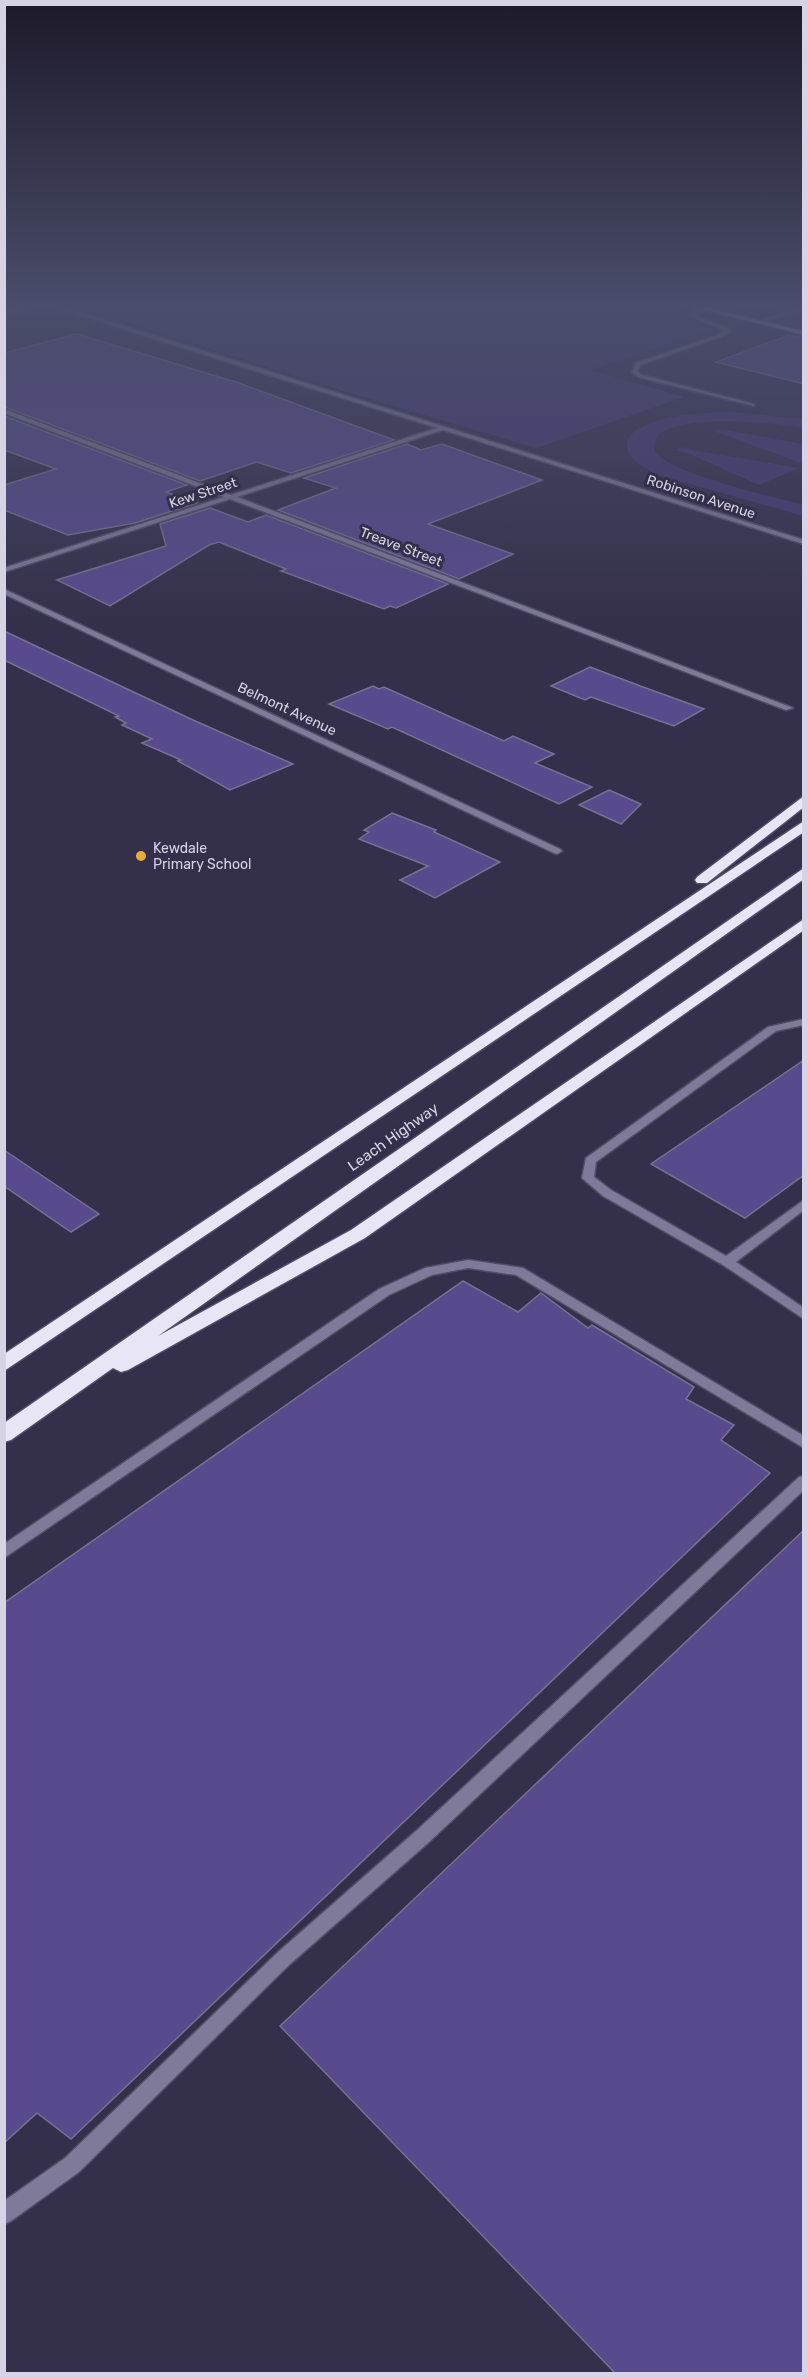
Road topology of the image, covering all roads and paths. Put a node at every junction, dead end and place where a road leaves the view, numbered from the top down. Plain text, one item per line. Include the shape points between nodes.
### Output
1 (9, 413) edge
2 (395, 413) edge
3 (443, 428) junction
4 (233, 496) junction
5 (804, 542) edge
6 (6, 576) edge
7 (4, 591) edge
8 (789, 708) dead end
9 (804, 800) edge
10 (804, 825) edge
11 (557, 851) dead end
12 (804, 872) edge
13 (804, 923) edge
14 (595, 965) junction
15 (804, 1022) edge
16 (804, 1204) edge
17 (727, 1262) junction
18 (800, 1309) edge
19 (4, 1364) edge
20 (41, 1410) junction
21 (4, 1434) edge
22 (804, 1443) edge
23 (804, 1481) edge
24 (4, 1552) edge
25 (4, 2214) edge

1 - 4 street, Treave Street
2 - 3 street, Robinson Avenue
3 - 4 street, Kew Street
3 - 5 street, Robinson Avenue
4 - 6 street, Kew Street
4 - 8 street, Treave Street
7 - 11 street, Belmont Avenue
9 - 14 highway
10 - 14 highway, Leach Highway
12 - 20 highway, Leach Highway
13 - 20 highway via 358,1234
14 - 19 highway, Leach Highway
15 - 17 street via 772,1029 590,1161 588,1178 594,1183
16 - 17 street
17 - 18 street
20 - 21 highway, Leach Highway
22 - 24 street via 519,1272 468,1264 429,1272 384,1292
23 - 25 street via 422,1837 283,1959 72,2165

